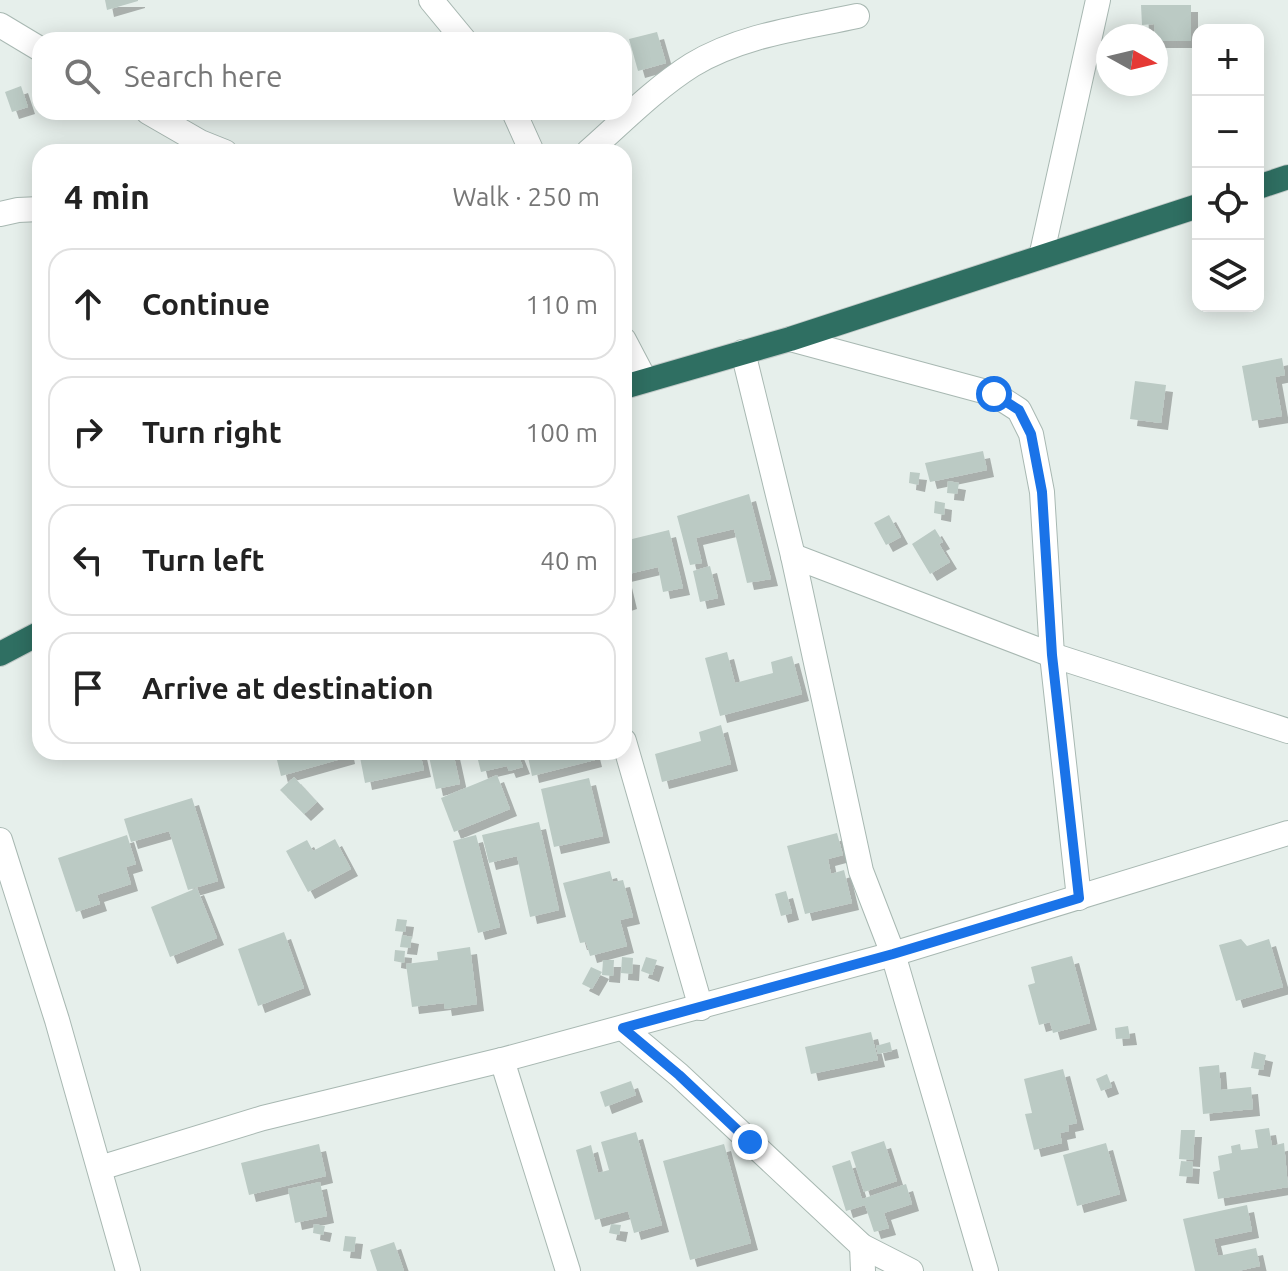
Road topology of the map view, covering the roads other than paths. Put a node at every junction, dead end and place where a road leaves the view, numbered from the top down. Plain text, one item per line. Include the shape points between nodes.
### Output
1 (1098, 0) edge
2 (434, 2) edge
3 (857, 16) dead end
4 (0, 25) edge
5 (458, 32) edge
6 (32, 44) edge
7 (632, 113) edge
8 (162, 120) edge
9 (518, 120) edge
10 (624, 120) edge
11 (205, 144) edge
12 (528, 144) edge
13 (597, 144) edge
14 (1288, 177) edge
15 (1264, 185) edge
16 (1192, 208) edge
17 (32, 209) edge
18 (0, 214) edge
19 (1041, 257) junction
20 (790, 339) junction
21 (743, 352) junction
22 (634, 384) edge
23 (793, 556) junction
24 (32, 637) edge
25 (0, 654) edge
26 (1052, 655) junction
27 (1288, 731) edge
28 (629, 760) edge
29 (1288, 833) edge
30 (0, 840) edge
31 (1079, 898) junction
32 (893, 954) junction
33 (701, 1008) junction
34 (623, 1028) junction
35 (502, 1060) junction
36 (100, 1168) junction
37 (862, 1246) junction
38 (128, 1271) edge
39 (568, 1271) edge
40 (863, 1271) edge
41 (911, 1271) edge
42 (986, 1271) edge

1 - 19 street
2 - 5 street
3 - 7 street via 744,41 693,65
4 - 6 street
8 - 11 street
9 - 12 street
10 - 13 street
14 - 15 highway
16 - 19 highway
17 - 18 street
19 - 20 highway
20 - 21 highway
20 - 26 street via 994,394 1019,410 1031,434 1042,492
21 - 22 highway
21 - 23 street
23 - 26 street
23 - 32 street via 861,871
24 - 25 highway
26 - 27 street
26 - 31 street
28 - 33 street
29 - 31 street
30 - 36 street
31 - 32 street
32 - 33 street
32 - 42 street
33 - 34 street
34 - 35 street
34 - 37 street
35 - 36 street via 263,1118
35 - 39 street
36 - 38 street
37 - 40 street
37 - 41 street

